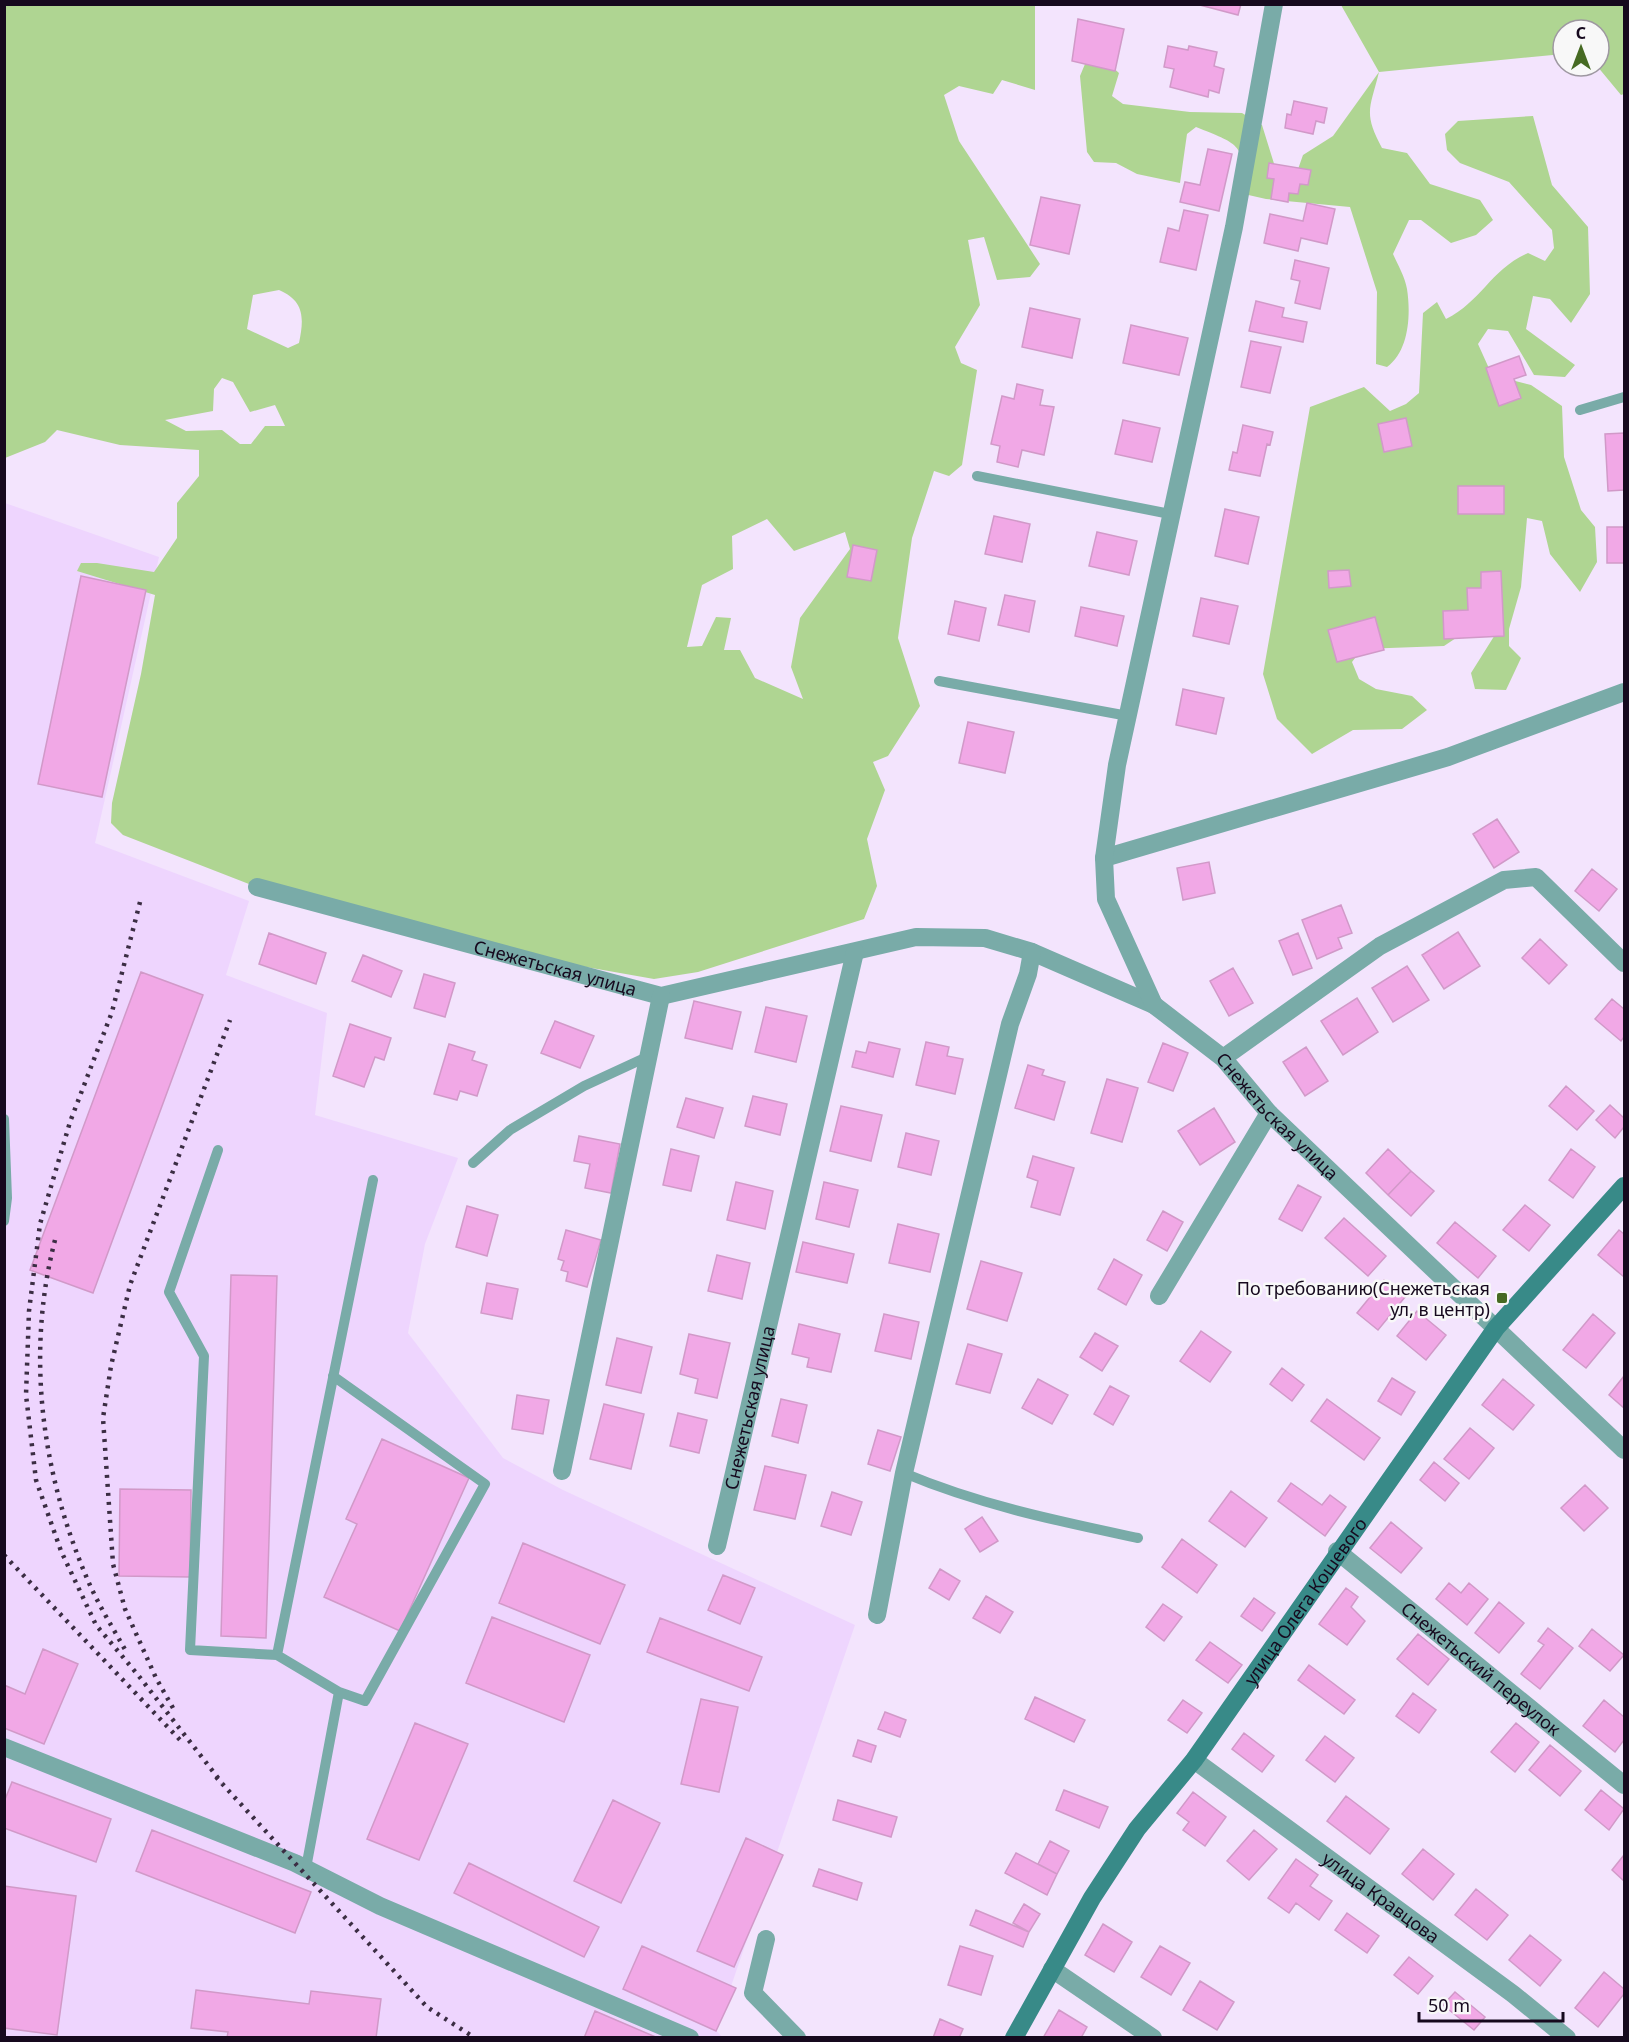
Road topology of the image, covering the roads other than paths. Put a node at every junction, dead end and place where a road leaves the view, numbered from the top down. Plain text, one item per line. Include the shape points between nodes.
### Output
1 (1274, 4) edge
2 (1624, 397) edge
3 (1580, 410) dead end
4 (977, 476) dead end
5 (1170, 514) junction
6 (939, 681) dead end
7 (1624, 692) edge
8 (1128, 716) junction
9 (1104, 858) junction
10 (256, 887) dead end
11 (855, 952) junction
12 (1032, 952) junction
13 (1624, 963) edge
14 (661, 996) junction
15 (1154, 1005) junction
16 (649, 1056) junction
17 (1223, 1058) junction
18 (1269, 1113) junction
19 (4, 1119) edge
20 (218, 1150) dead end
21 (473, 1163) dead end
22 (373, 1180) dead end
23 (1624, 1186) edge
24 (4, 1221) edge
25 (1159, 1296) dead end
26 (1496, 1328) junction
27 (333, 1376) junction
28 (1624, 1450) edge
29 (562, 1471) dead end
30 (904, 1473) junction
31 (1138, 1538) dead end
32 (717, 1546) dead end
33 (1337, 1551) junction
34 (877, 1615) dead end
35 (278, 1655) junction
36 (339, 1692) junction
37 (4, 1747) edge
38 (1194, 1760) junction
39 (1624, 1785) edge
40 (306, 1868) junction
41 (766, 1939) dead end
42 (1052, 1969) junction
43 (690, 2037) edge
44 (797, 2037) edge
45 (1014, 2037) edge
46 (1153, 2037) edge
47 (1567, 2037) edge

1 - 5 street via 1234,227
2 - 3 lane
4 - 5 lane
5 - 8 street
6 - 8 lane
7 - 9 street via 1448,757
8 - 9 street
9 - 15 street via 1106,899
10 - 14 street, Снежетьская улица
11 - 12 street, Снежетьская улица via 915,937 985,938
11 - 14 street, Снежетьская улица
11 - 32 street, Снежетьская улица
12 - 15 street, Снежетьская улица
12 - 30 street via 1010,1024
13 - 17 street via 1536,876 1504,880 1380,946
14 - 16 street
15 - 17 street, Снежетьская улица
16 - 21 lane via 584,1086 510,1130
16 - 29 street
17 - 18 street, Снежетьская улица
18 - 25 street
18 - 26 street, Снежетьская улица
19 - 24 lane
20 - 35 lane via 169,1292 204,1356 190,1650
22 - 27 lane
23 - 26 street, улица Олега Кошевого
26 - 28 street, Снежетьская улица
26 - 33 street, улица Олега Кошевого
27 - 35 lane
27 - 36 lane via 485,1484 365,1701
30 - 31 lane via 1022,1514
30 - 34 street
33 - 38 street, улица Олега Кошевого
33 - 39 street, Снежетьский переулок
35 - 36 lane
36 - 40 lane
37 - 40 street
38 - 42 street, улица Олега Кошевого via 1137,1829
38 - 47 street, улица Кравцова
40 - 43 street via 380,1906
41 - 44 street via 753,1993
42 - 45 street, улица Олега Кошевого
42 - 46 street

